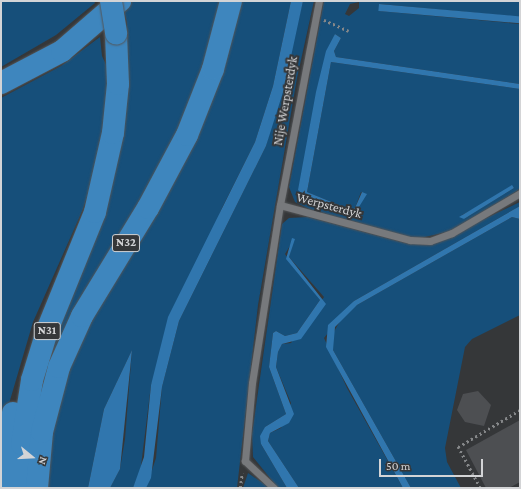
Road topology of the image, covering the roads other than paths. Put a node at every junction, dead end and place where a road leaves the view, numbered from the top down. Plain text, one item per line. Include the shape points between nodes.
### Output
1 (111, 1) edge
2 (120, 1) edge
3 (231, 1) edge
4 (319, 1) edge
5 (1, 83) edge
6 (101, 181) junction
7 (520, 193) edge
8 (280, 205) junction
9 (1, 483) edge
10 (22, 488) edge
11 (37, 488) edge
12 (274, 488) edge

1 - 6 highway, N31, bridge via 116,34 116,116
2 - 5 highway via 62,51
3 - 11 highway, N32 via 213,69 187,135 148,208 82,316 59,367 42,432
4 - 8 lane, Nije Werpsterdyk
6 - 9 highway, N31 via 30,354 13,413
6 - 10 highway, N31 via 95,212 48,328 32,380 22,444
7 - 8 lane, Werpsterdyk via 430,241 410,240
8 - 12 lane, Werpsterdyk via 252,383 245,461

